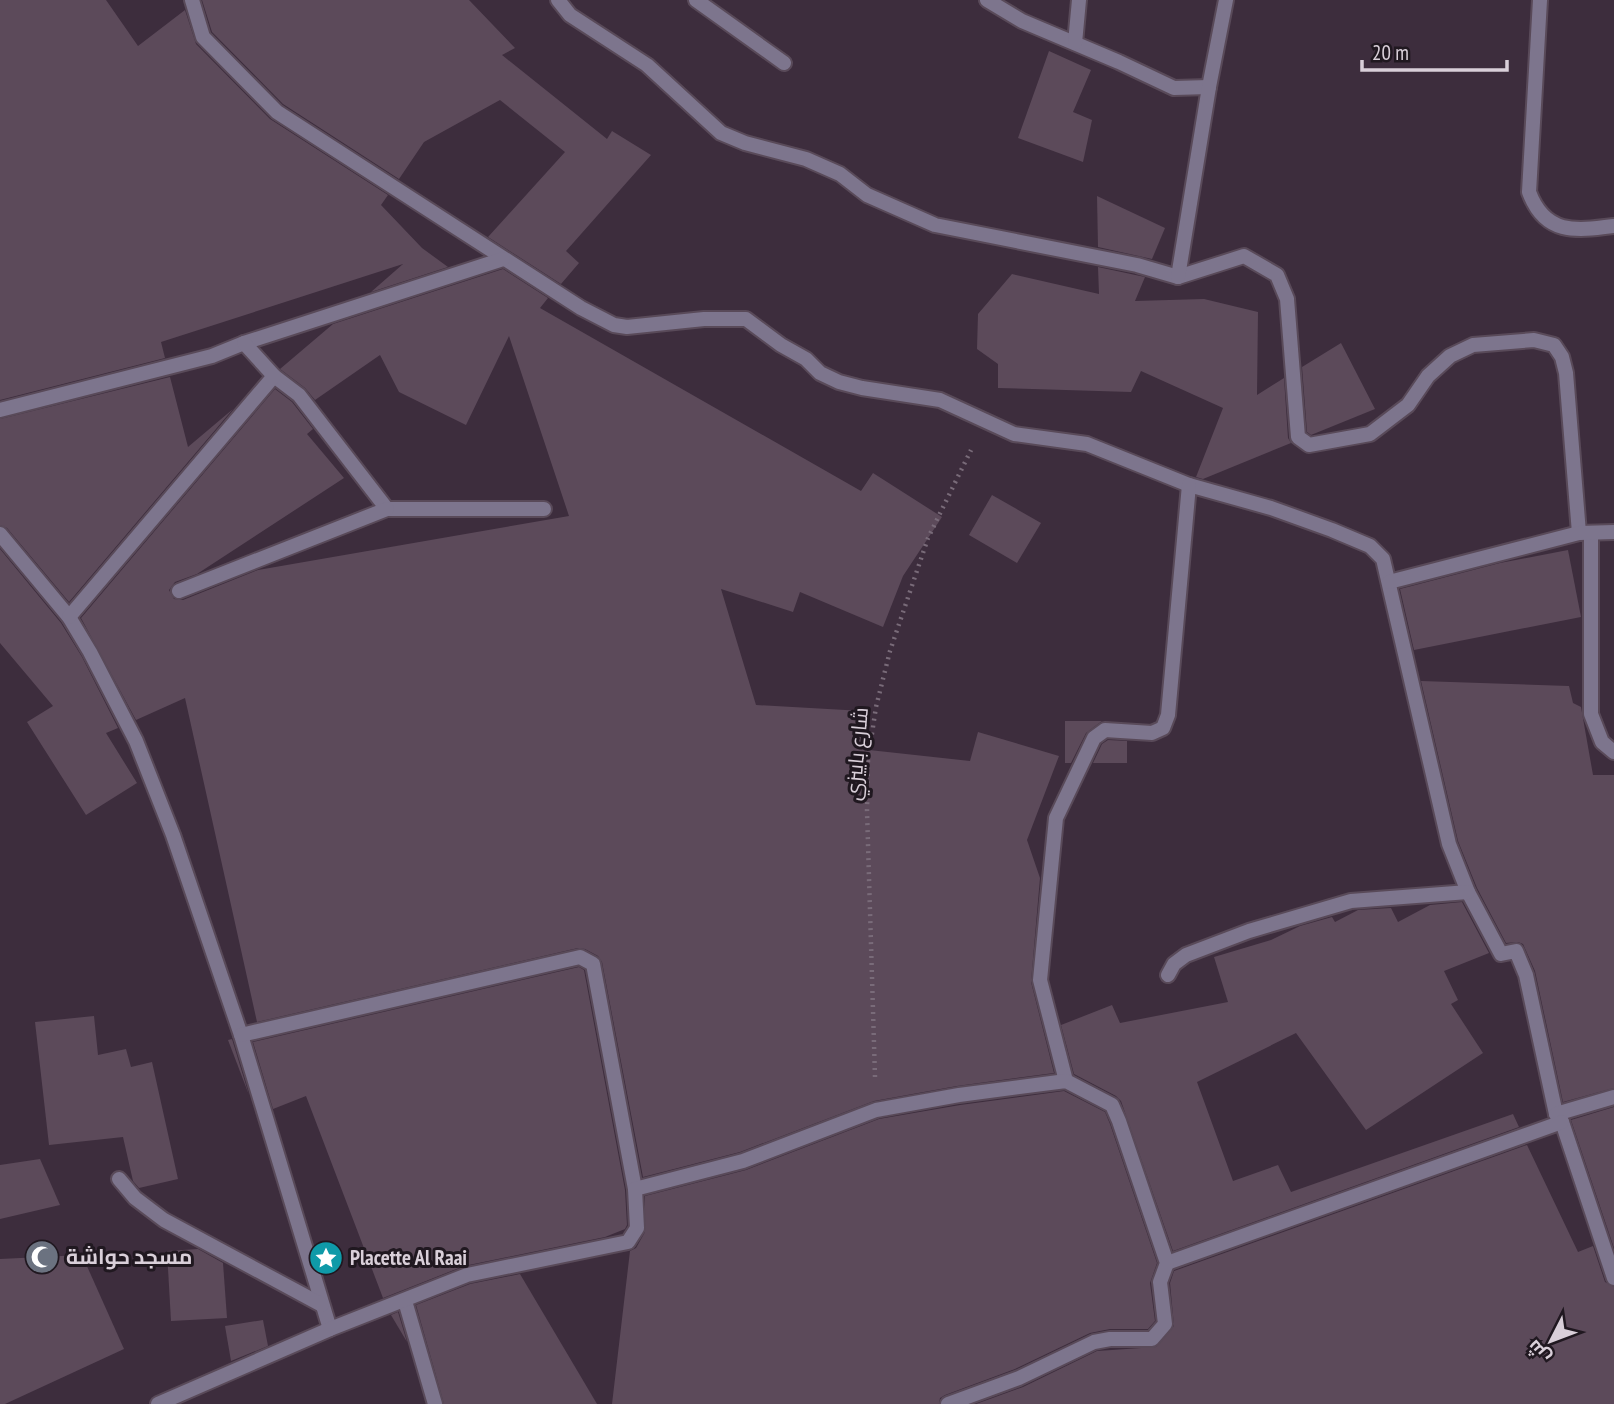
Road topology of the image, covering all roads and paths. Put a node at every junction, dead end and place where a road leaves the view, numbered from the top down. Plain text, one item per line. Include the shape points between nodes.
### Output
1 (192, 0) edge
2 (558, 0) edge
3 (696, 0) edge
4 (988, 0) edge
5 (1079, 0) edge
6 (1226, 0) edge
7 (1540, 0) edge
8 (1075, 43) junction
9 (784, 63) dead end
10 (1209, 87) junction
11 (1614, 226) edge
12 (503, 259) junction
13 (1178, 277) junction
14 (244, 343) junction
15 (274, 376) junction
16 (0, 410) edge
17 (985, 421) junction
18 (1189, 485) junction
19 (387, 509) junction
20 (544, 509) dead end
21 (1614, 532) edge
22 (0, 534) edge
23 (1585, 534) junction
24 (1389, 582) junction
25 (179, 590) dead end
26 (69, 617) junction
27 (1614, 752) edge
28 (1468, 892) junction
29 (1168, 975) dead end
30 (241, 1035) junction
31 (1066, 1081) junction
32 (1614, 1097) edge
33 (876, 1110) junction
34 (1559, 1118) junction
35 (119, 1178) dead end
36 (635, 1189) junction
37 (1167, 1263) junction
38 (1614, 1278) edge
39 (405, 1301) junction
40 (322, 1305) junction
41 (330, 1329) junction
42 (158, 1404) edge
43 (435, 1404) edge
44 (948, 1404) edge

1 - 12 street via 203,37 277,112
2 - 13 street via 570,15 646,65 721,133 806,159 840,174 867,195 935,225 1125,262
3 - 9 street
4 - 8 street via 1022,21
5 - 8 street
6 - 10 street
7 - 11 street via 1529,192 1544,218 1557,226 1571,230
8 - 10 street via 1174,88
10 - 13 street
12 - 14 street
12 - 17 street via 614,325 746,319 839,382 940,400
13 - 23 street via 1244,256 1277,275 1287,299 1298,437 1308,445 1370,434 1408,405 1428,376 1450,356 1473,345 1534,340 1553,345 1566,373
14 - 15 street
14 - 16 street via 212,356
15 - 19 street via 299,395
15 - 26 street
17 - 18 street via 1014,435 1087,444
17 - 33 path, شارع باييزي via 928,538 876,707 867,811
18 - 24 street via 1271,508 1370,546 1383,559
18 - 31 street via 1168,715 1163,728 1152,733 1105,730 1094,738 1056,818 1040,980
19 - 20 street
19 - 25 street
21 - 23 street
22 - 26 street
23 - 24 street
23 - 27 street via 1591,714 1602,742
24 - 28 street via 1436,797
26 - 30 street via 135,741 173,835
28 - 29 street via 1351,901 1197,950 1174,964
28 - 34 street via 1501,954 1516,951 1526,975
30 - 36 street via 580,957 593,964
30 - 40 street
31 - 33 street
31 - 37 street via 1112,1105
32 - 34 street
33 - 36 street via 743,1161
34 - 37 street
34 - 38 street
35 - 40 street via 135,1198 164,1220
36 - 39 street via 637,1228 628,1242 467,1275
37 - 44 street via 1160,1282 1165,1324 1152,1339 1094,1342 1019,1378
39 - 41 street
39 - 43 street
40 - 41 street
41 - 42 street

